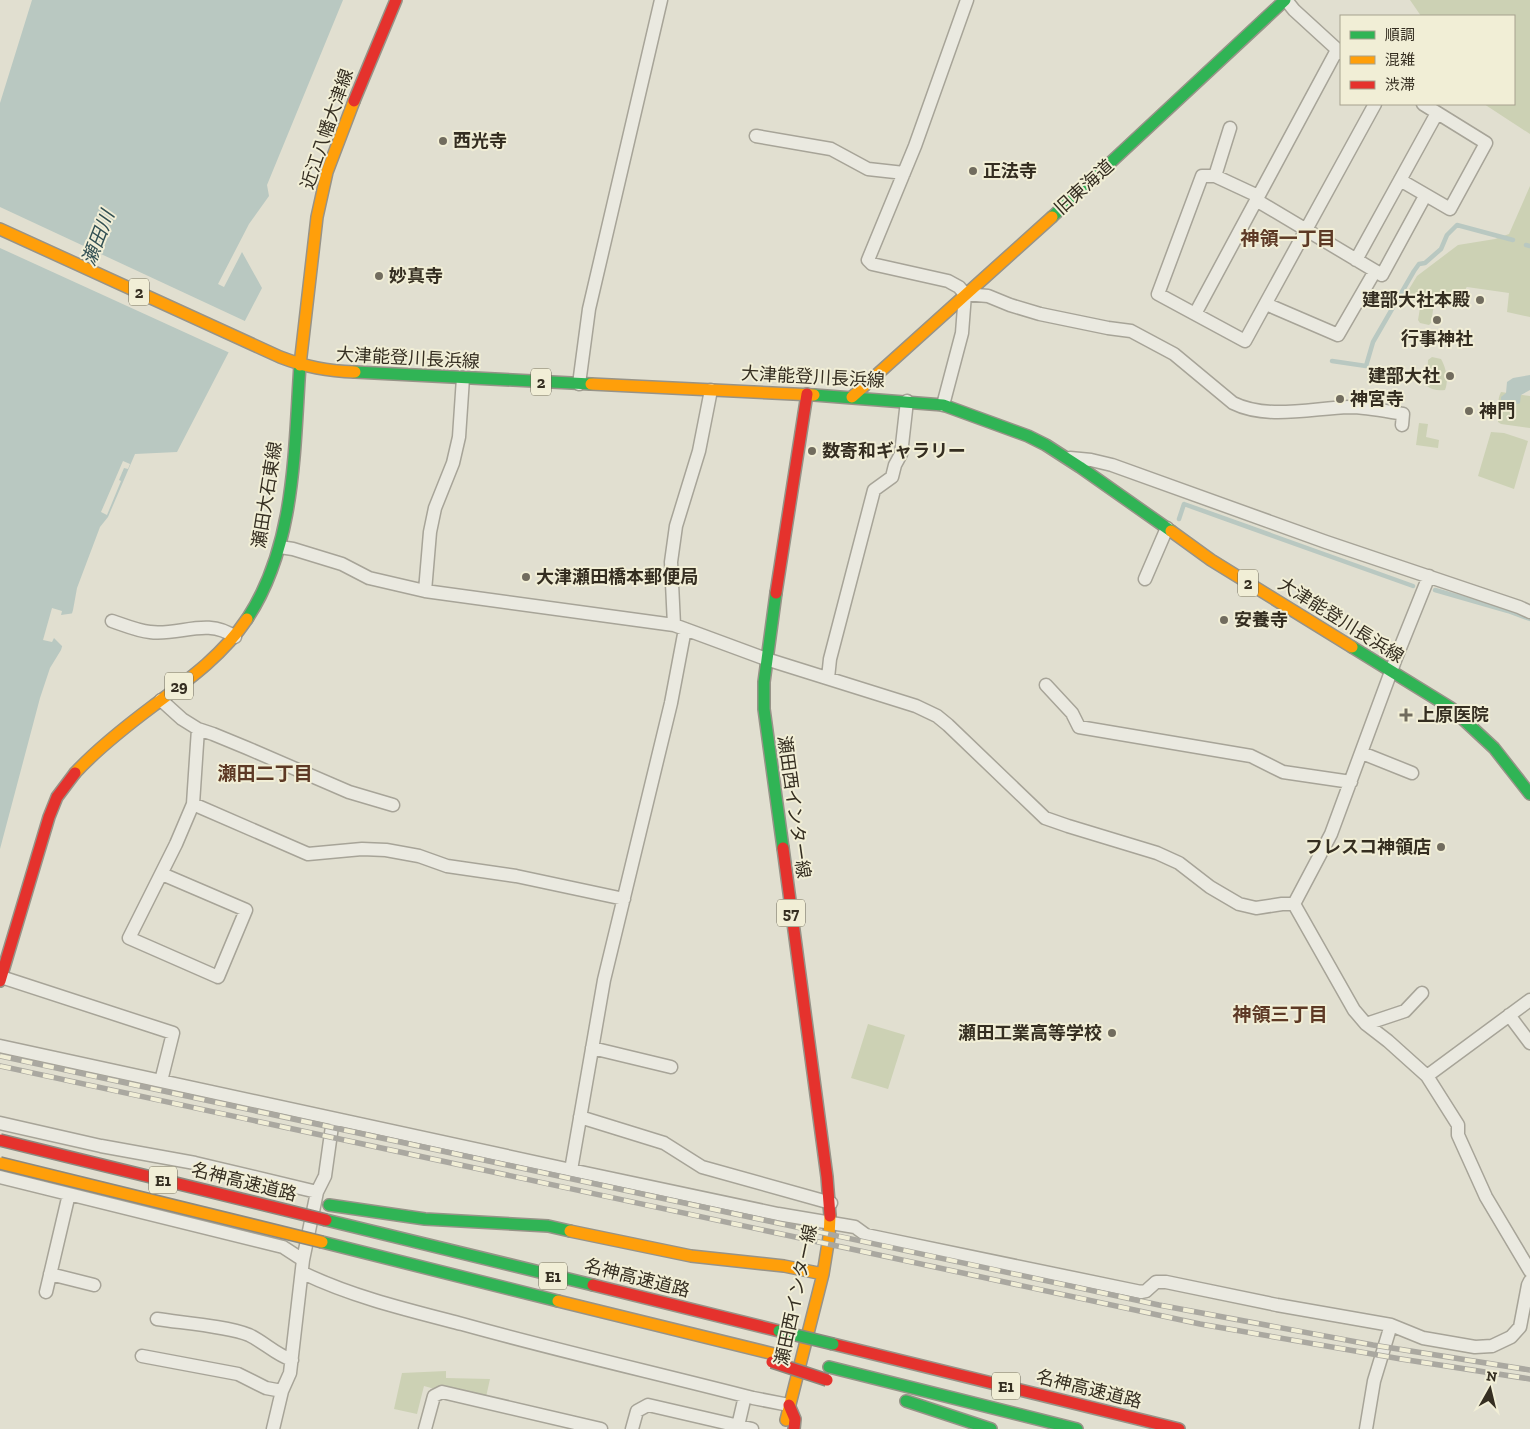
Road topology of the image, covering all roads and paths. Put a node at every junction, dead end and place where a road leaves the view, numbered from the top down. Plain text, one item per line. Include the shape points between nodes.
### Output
1 (396, 0) edge
2 (661, 0) edge
3 (967, 0) edge
4 (1286, 0) edge
5 (1339, 52) edge
6 (1374, 105) edge
7 (1425, 105) edge
8 (1437, 113) junction
9 (1230, 128) dead end
10 (756, 136) dead end
11 (904, 173) junction
12 (1215, 176) junction
13 (1400, 180) junction
14 (1425, 196) junction
15 (1257, 198) junction
16 (0, 229) edge
17 (1307, 230) junction
18 (1356, 260) junction
19 (1375, 271) junction
20 (965, 294) junction
21 (1266, 304) junction
22 (1195, 314) junction
23 (300, 365) junction
24 (463, 378) junction
25 (578, 384) junction
26 (711, 390) junction
27 (807, 394) junction
28 (852, 397) junction
29 (907, 401) junction
30 (943, 406) junction
31 (1402, 425) dead end
32 (1068, 458) junction
33 (1167, 528) junction
34 (280, 547) junction
35 (1429, 576) junction
36 (1145, 579) dead end
37 (424, 591) junction
38 (1530, 612) edge
39 (112, 621) dead end
40 (680, 627) junction
41 (235, 638) junction
42 (766, 659) junction
43 (1391, 672) junction
44 (828, 678) junction
45 (1046, 685) dead end
46 (161, 700) junction
47 (198, 729) junction
48 (1362, 753) junction
49 (1412, 773) dead end
50 (1351, 782) junction
51 (1530, 794) edge
52 (193, 804) junction
53 (393, 805) dead end
54 (162, 874) junction
55 (624, 899) junction
56 (1294, 904) junction
57 (1, 979) edge
58 (1422, 993) dead end
59 (1530, 1000) edge
60 (1509, 1015) junction
61 (1366, 1024) junction
62 (1530, 1043) edge
63 (0, 1046) edge
64 (592, 1048) junction
65 (671, 1067) dead end
66 (1426, 1076) junction
67 (161, 1081) junction
68 (580, 1117) junction
69 (333, 1119) junction
70 (0, 1123) edge
71 (0, 1140) edge
72 (46, 1152) junction
73 (0, 1163) edge
74 (571, 1170) junction
75 (0, 1177) edge
76 (261, 1192) dead end
77 (317, 1192) junction
78 (69, 1194) junction
79 (290, 1198) dead end
80 (830, 1203) junction
81 (831, 1223) junction
82 (303, 1266) junction
83 (1530, 1271) edge
84 (50, 1274) junction
85 (823, 1274) junction
86 (1530, 1281) edge
87 (94, 1285) dead end
88 (46, 1292) dead end
89 (163, 1317) dead end
90 (1391, 1325) junction
91 (142, 1356) dead end
92 (773, 1358) junction
93 (292, 1360) junction
94 (832, 1381) dead end
95 (282, 1391) junction
96 (745, 1396) junction
97 (896, 1399) dead end
98 (789, 1405) junction
99 (738, 1426) junction
100 (273, 1429) edge
101 (425, 1429) edge
102 (601, 1429) edge
103 (632, 1429) edge
104 (752, 1429) edge
105 (784, 1429) edge
106 (794, 1429) edge
107 (991, 1429) edge
108 (1078, 1429) edge
109 (1179, 1429) edge
110 (1366, 1429) edge

1 - 23 main road, 近江八幡大津線 via 322,188
2 - 25 street via 589,309
3 - 11 street
4 - 5 street
4 - 20 main road, 旧東海道
5 - 15 street
6 - 17 street
7 - 8 street
8 - 13 street
8 - 14 street via 1486,143 1450,210
9 - 12 street
10 - 11 street via 831,149 868,169
11 - 20 street via 868,260 872,264 948,281
12 - 15 street
12 - 22 street via 1202,176 1158,294
13 - 14 street
13 - 18 street
14 - 19 street via 1382,275
15 - 17 street
15 - 22 street
16 - 23 main road, 大津能登川長浜線 / 2
17 - 18 street
17 - 21 street
18 - 19 street
19 - 21 street via 1338,335
20 - 28 main road, 旧東海道
20 - 30 street via 962,333
20 - 31 street via 988,296 1040,314 1139,334 1174,354 1243,408 1294,412 1364,408 1403,414
21 - 22 street via 1245,341
23 - 24 main road, 大津能登川長浜線 / 2 via 326,371
23 - 34 main road, 瀬田大石東線 / 29
24 - 25 main road, 大津能登川長浜線 / 2
24 - 37 street via 459,437 453,463 435,508
25 - 26 main road, 大津能登川長浜線 / 2
26 - 27 main road, 大津能登川長浜線 / 2
26 - 40 street via 699,452 676,526 671,562
27 - 28 main road, 大津能登川長浜線 / 2
27 - 42 main road, 瀬田西インター線 / 57
28 - 29 main road, 大津能登川長浜線 / 2
29 - 30 main road, 大津能登川長浜線 / 2
29 - 44 street via 901,454 894,465 892,477 874,490 830,658
30 - 32 main road, 大津能登川長浜線 / 2 via 1028,436
32 - 33 main road, 大津能登川長浜線 / 2
32 - 35 street via 1112,466
33 - 36 street
33 - 43 main road, 大津能登川長浜線 / 2 via 1211,560
34 - 37 street via 342,564 369,578
34 - 41 main road, 瀬田大石東線 / 29 via 260,598
35 - 38 street
35 - 43 street
37 - 40 street
39 - 41 street via 149,632 200,627 226,631
40 - 42 street
40 - 55 street via 671,703
41 - 46 main road, 瀬田大石東線 / 29
42 - 44 street
42 - 80 main road, 瀬田西インター線 / 57 via 764,709 767,738
43 - 48 street
43 - 51 main road, 大津能登川長浜線 / 2 via 1427,692 1472,724
44 - 56 street via 916,706 937,716 1045,818 1157,853 1179,863 1239,904 1256,908
45 - 50 street via 1072,713 1080,727 1251,756 1283,772
46 - 47 street
46 - 57 main road, 瀬田大石東線 / 29 via 82,765 56,800
47 - 52 street
47 - 53 street via 349,792
48 - 49 street
48 - 50 street
50 - 56 street via 1331,834
52 - 54 street
52 - 55 street via 308,854 386,850 419,856 447,866 516,876
54 - 54 street via 129,938 218,977 246,910
55 - 64 street
56 - 61 street via 1354,1010
57 - 67 street via 173,1033
58 - 61 street via 1405,1012
59 - 60 street
60 - 62 street
60 - 66 street
61 - 66 street
63 - 67 street
64 - 65 street
64 - 68 street
66 - 83 street via 1458,1125 1458,1135 1486,1197
67 - 69 street
68 - 74 street
68 - 80 street via 664,1143 702,1167
69 - 74 street
69 - 77 street via 325,1176
70 - 77 street
71 - 72 main road, 名神高速道路 / E1, bridge
72 - 76 main road, bridge
72 - 109 main road, 名神高速道路 / E1, bridge
73 - 92 main road, E1, bridge via 673,1329
74 - 81 street
75 - 78 street
77 - 82 street
78 - 82 street via 283,1247
78 - 84 street
79 - 85 main road via 425,1219 548,1226 691,1256 784,1266
80 - 81 main road, 瀬田西インター線 / 57
81 - 85 main road, 瀬田西インター線 / 57
81 - 90 street via 855,1227 866,1235 1142,1292 1156,1282 1166,1282 1277,1306
82 - 93 street
82 - 96 street via 332,1287 366,1298 533,1344
84 - 87 street
84 - 88 street
85 - 98 main road, 瀬田西インター線 / 57
86 - 90 street via 1520,1327 1511,1337 1492,1346 1457,1345 1423,1338
89 - 93 street via 209,1321 250,1336
90 - 110 street via 1374,1381
91 - 95 street via 238,1374 266,1388
92 - 94 main road, bridge
92 - 108 main road, E1 via 820,1365
93 - 95 street
95 - 100 street
96 - 98 street
96 - 99 street
97 - 107 main road
98 - 105 main road, 瀬田西インター線 / 57
98 - 106 main road via 795,1419
99 - 103 street via 648,1405 637,1411
99 - 104 street
101 - 102 street via 434,1396 442,1392

